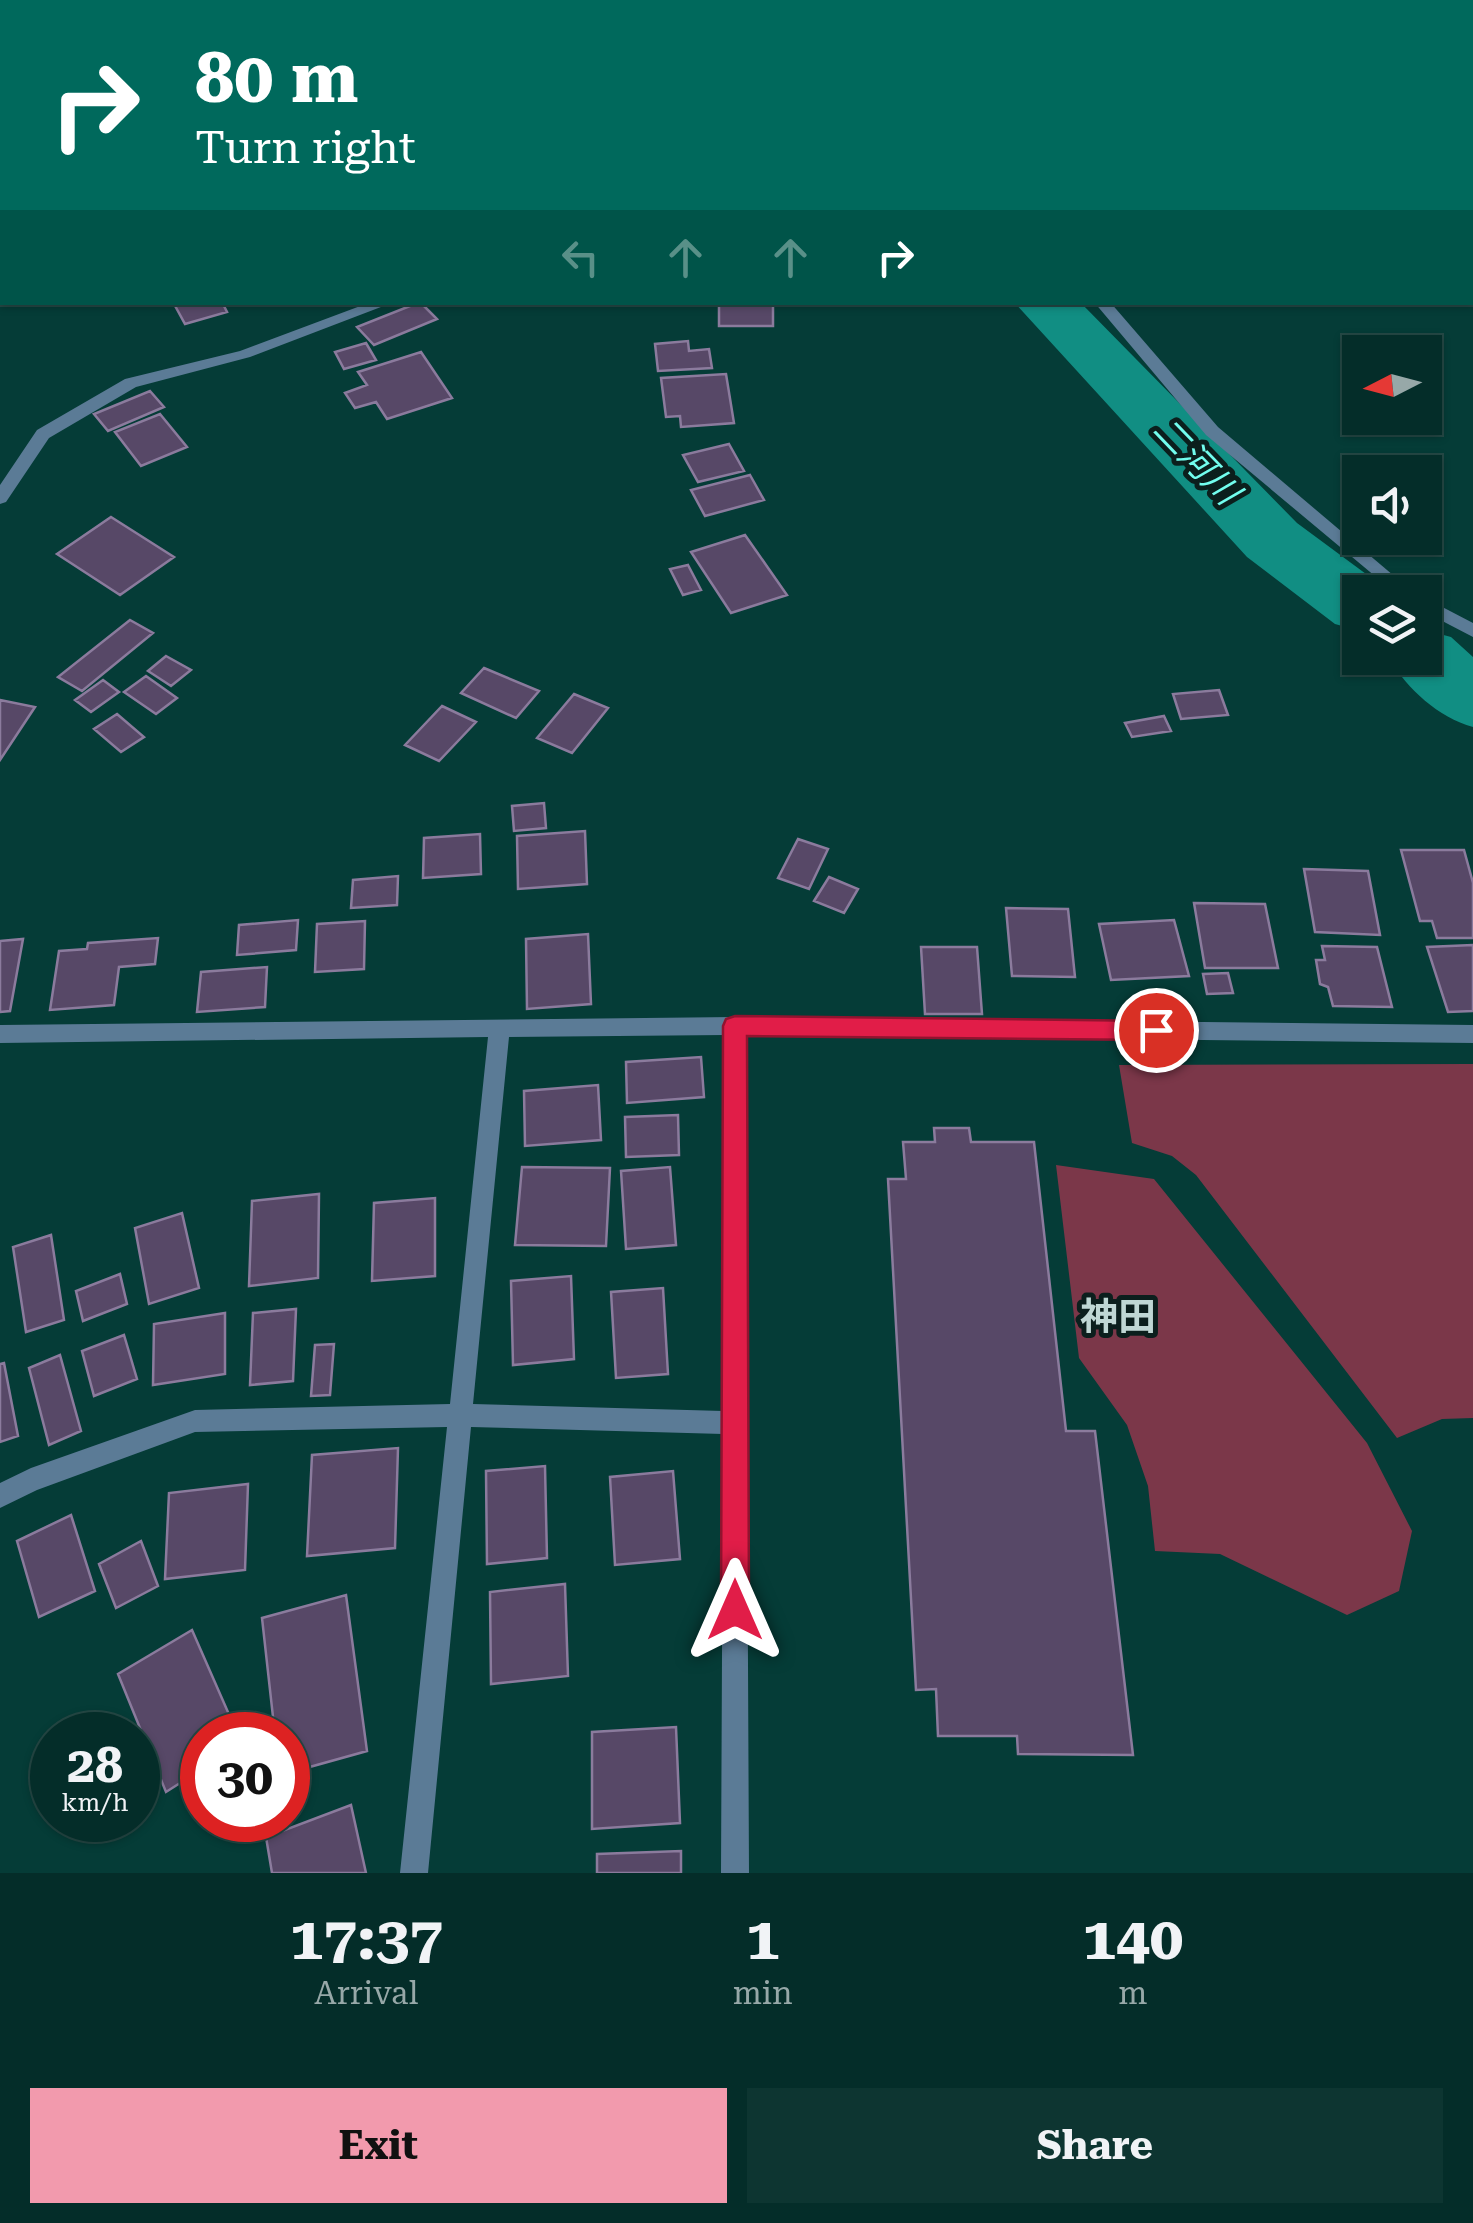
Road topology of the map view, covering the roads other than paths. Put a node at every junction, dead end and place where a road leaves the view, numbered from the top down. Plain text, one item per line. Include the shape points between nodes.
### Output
1 (378, 305) edge
2 (1105, 305) edge
3 (0, 498) edge
4 (1386, 575) edge
5 (1442, 613) edge
6 (1473, 630) edge
7 (735, 1026) junction
8 (499, 1031) junction
9 (0, 1034) edge
10 (1473, 1034) edge
11 (459, 1416) junction
12 (735, 1422) junction
13 (0, 1496) edge
14 (414, 1873) edge
15 (735, 1873) edge

1 - 3 street via 245,354 131,383 43,434
2 - 4 street via 1212,431
5 - 6 street
7 - 8 street
7 - 10 street
7 - 12 street
8 - 9 street
8 - 11 street
11 - 12 street
11 - 13 street via 195,1421
11 - 14 street
12 - 15 street

